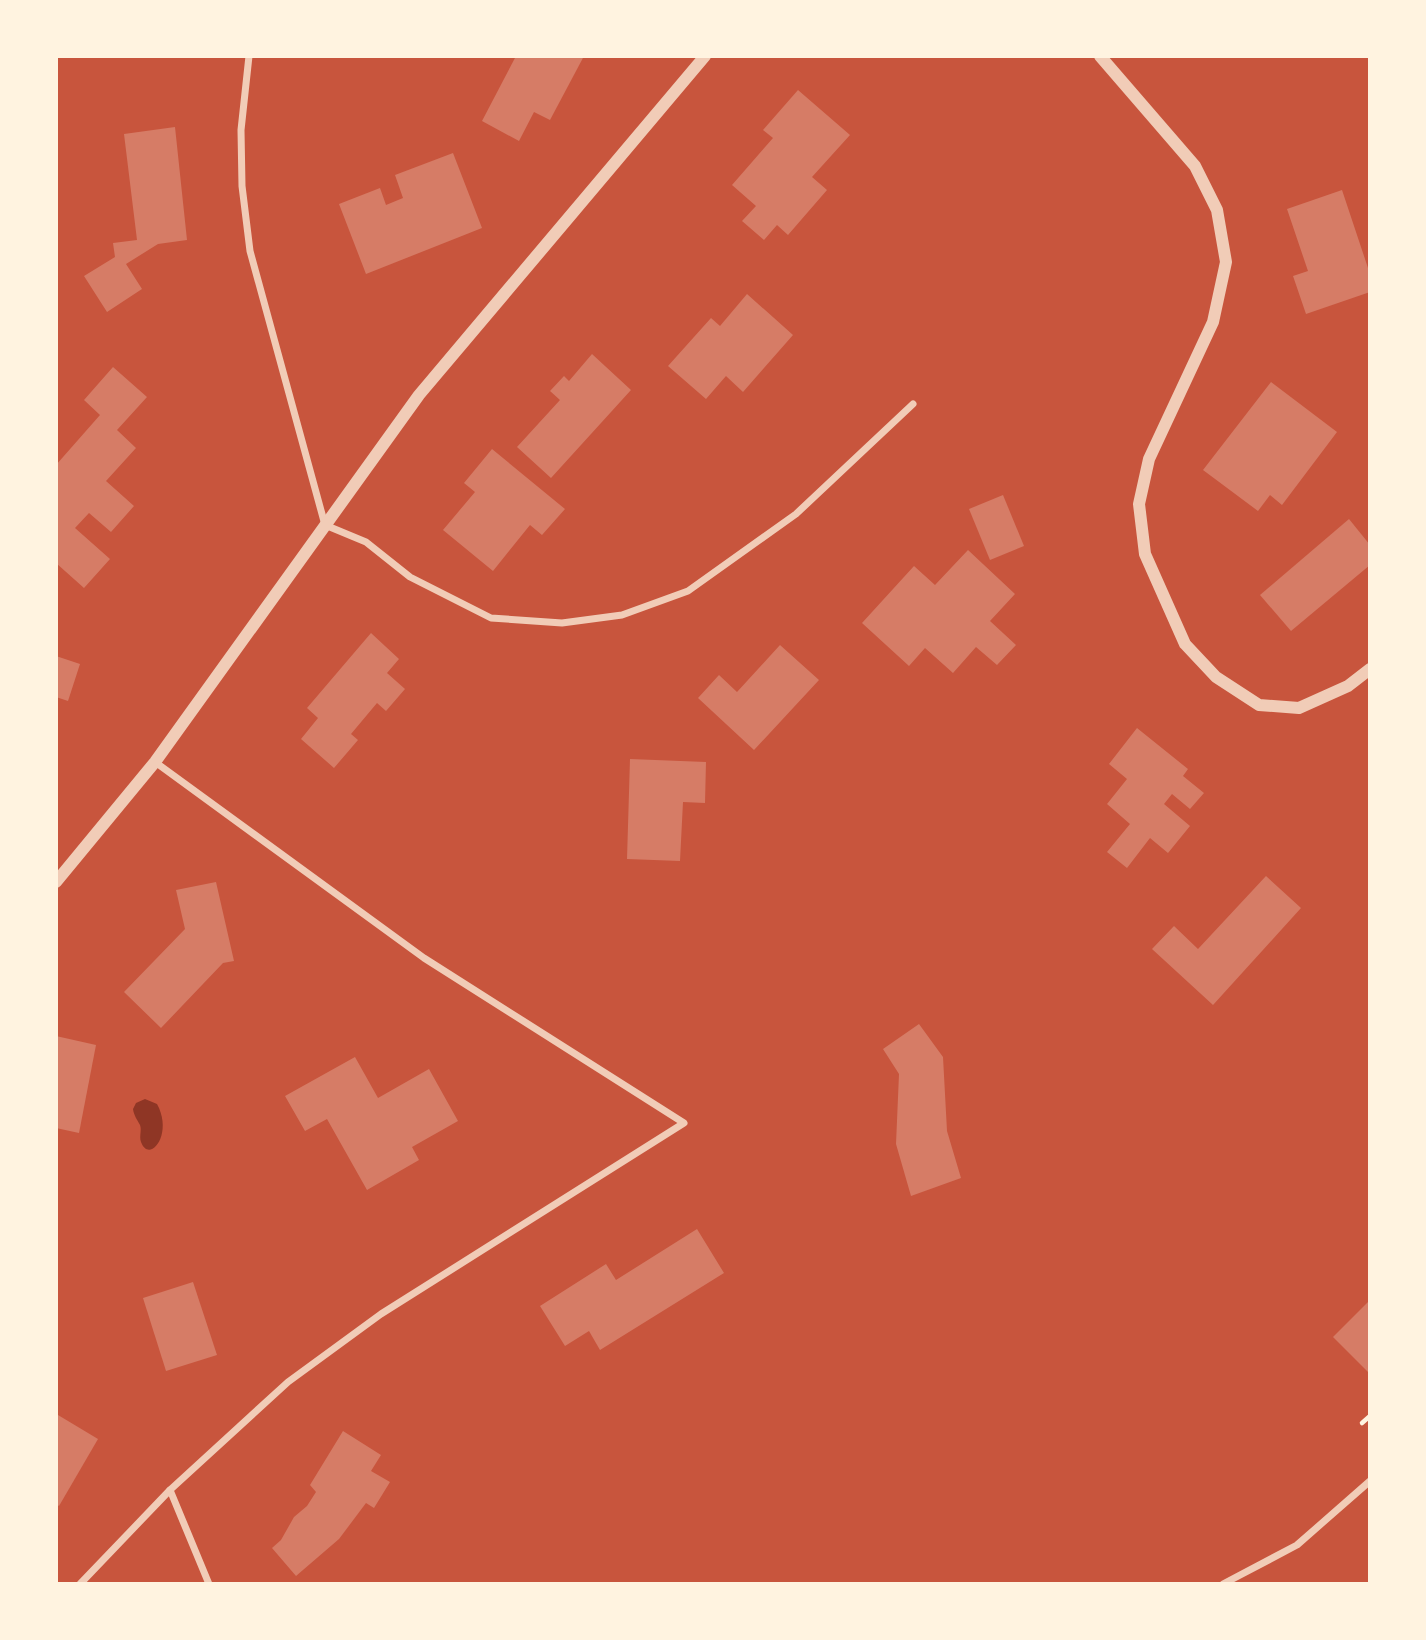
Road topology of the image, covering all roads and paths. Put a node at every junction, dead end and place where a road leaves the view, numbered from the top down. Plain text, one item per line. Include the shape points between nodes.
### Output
1 (249, 56) edge
2 (705, 56) edge
3 (1100, 56) edge
4 (913, 404) dead end
5 (325, 525) junction
6 (1370, 669) edge
7 (155, 762) junction
8 (56, 882) edge
9 (1370, 1416) edge
10 (1362, 1423) dead end
11 (1370, 1481) edge
12 (170, 1490) junction
13 (80, 1584) edge
14 (209, 1584) edge
15 (1223, 1584) edge

1 - 5 street via 241,130 250,251
2 - 5 street via 419,395
3 - 6 street via 1195,166 1217,210 1226,262 1213,322 1149,459 1139,504 1145,554 1185,644 1216,677 1259,705 1299,708 1348,686
4 - 5 street via 785,521 688,591 622,615 562,623 491,618 410,577 366,542
5 - 7 street
7 - 8 street
7 - 12 street via 424,958 684,1123 381,1314 288,1382
9 - 10 path
11 - 15 street via 1297,1545
12 - 13 street
12 - 14 street

